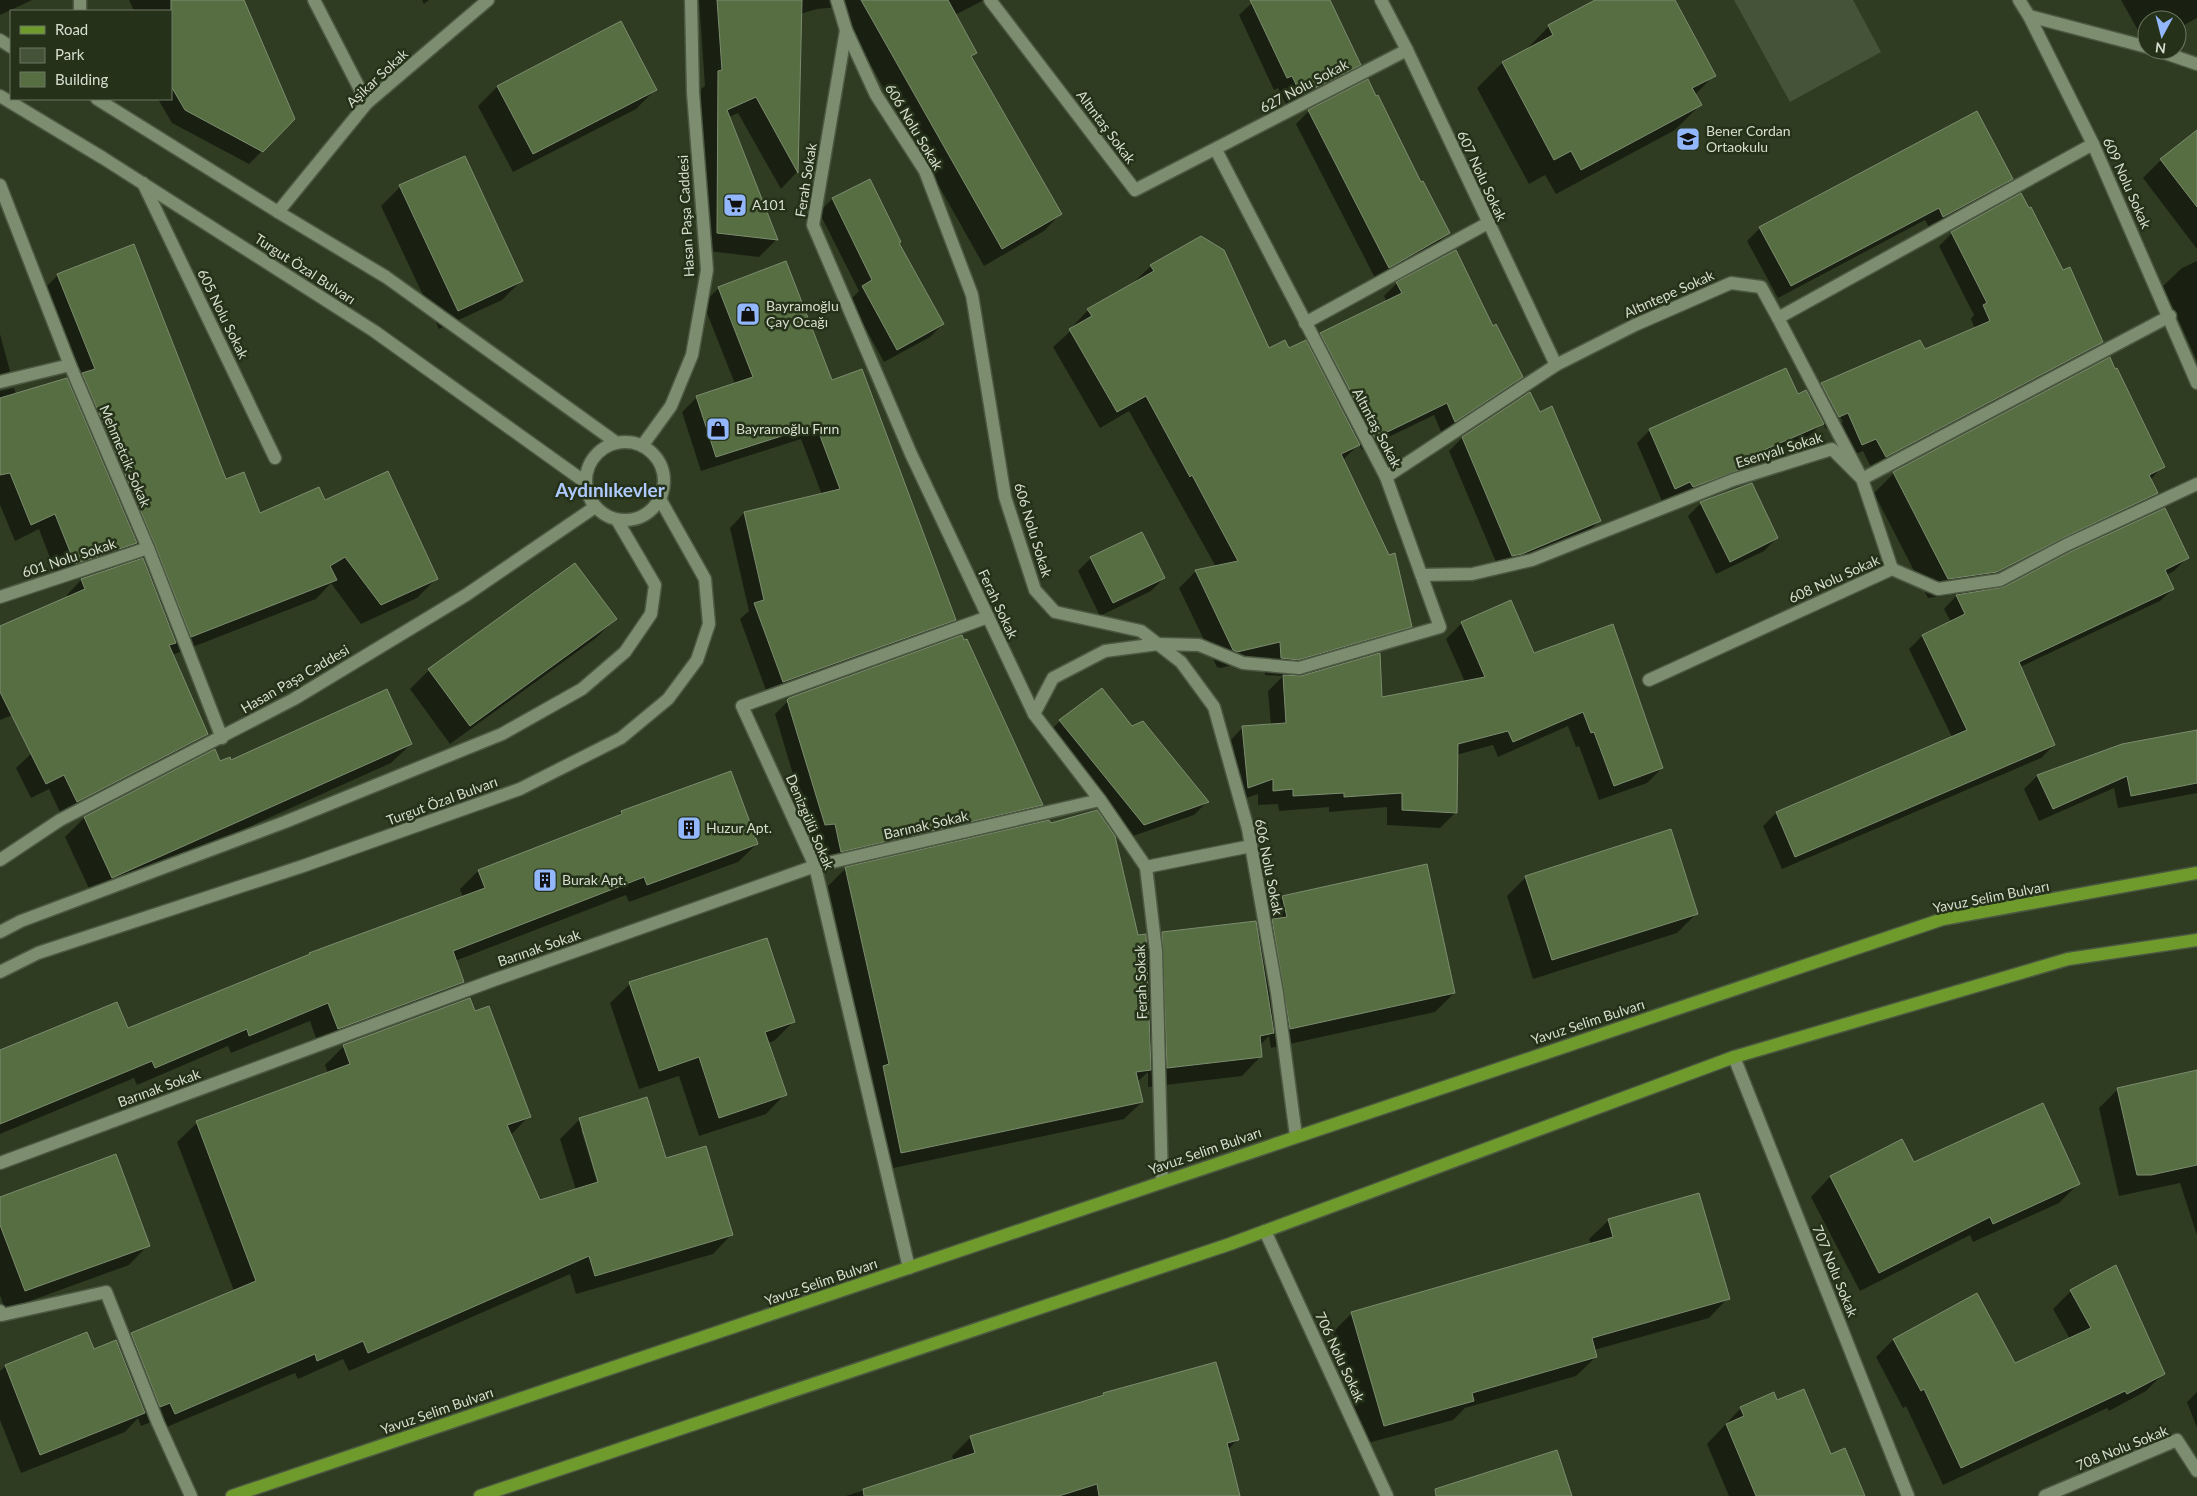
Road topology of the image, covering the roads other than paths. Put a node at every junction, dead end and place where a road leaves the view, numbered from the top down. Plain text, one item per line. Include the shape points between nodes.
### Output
1 (314, 0) edge
2 (488, 0) edge
3 (691, 0) edge
4 (837, 0) edge
5 (990, 0) edge
6 (1381, 0) edge
7 (2019, 0) edge
8 (2029, 16) junction
9 (846, 30) junction
10 (2137, 44) edge
11 (1407, 50) junction
12 (0, 96) edge
13 (99, 100) edge
14 (367, 103) junction
15 (2093, 144) junction
16 (1216, 150) junction
17 (143, 183) junction
18 (0, 185) edge
19 (3, 200) edge
20 (278, 212) junction
21 (1488, 223) junction
22 (2170, 316) junction
23 (1778, 318) junction
24 (1305, 323) junction
25 (70, 365) junction
26 (1556, 365) junction
27 (0, 382) edge
28 (2197, 382) edge
29 (617, 443) junction
30 (642, 446) junction
31 (275, 458) dead end
32 (1386, 477) junction
33 (1862, 479) junction
34 (585, 482) junction
35 (2197, 484) edge
36 (660, 499) junction
37 (595, 507) junction
38 (618, 520) junction
39 (148, 548) junction
40 (1892, 569) junction
41 (1422, 575) junction
42 (0, 597) edge
43 (988, 617) junction
44 (1158, 644) junction
45 (1649, 680) dead end
46 (1034, 714) junction
47 (222, 738) junction
48 (1100, 800) junction
49 (1251, 846) junction
50 (0, 860) edge
51 (815, 866) junction
52 (1146, 867) junction
53 (2197, 873) edge
54 (0, 932) edge
55 (2197, 940) edge
56 (0, 972) edge
57 (1734, 1057) junction
58 (1296, 1136) junction
59 (0, 1162) edge
60 (1162, 1182) junction
61 (1265, 1232) junction
62 (908, 1268) junction
63 (0, 1311) edge
64 (2197, 1471) edge
65 (191, 1496) edge
66 (232, 1496) edge
67 (480, 1496) edge
68 (1387, 1496) edge
69 (1908, 1496) edge
70 (2045, 1496) edge

1 - 14 street
2 - 14 street, Aşikar Sokak
3 - 30 street, Hasan Paşa Caddesi via 693,93 707,270 692,355 671,406
4 - 9 street, 606 Nolu Sokak
5 - 16 street, Altıntaş Sokak via 1135,190
6 - 11 street, 607 Nolu Sokak
7 - 8 street, 609 Nolu Sokak
8 - 10 street
8 - 15 street, 609 Nolu Sokak
9 - 43 street, Ferah Sokak via 813,225 910,454
9 - 44 street, 606 Nolu Sokak via 876,95 925,171 972,296 1005,497 1035,590 1055,612 1141,632
11 - 16 street, 627 Nolu Sokak
11 - 21 street, 607 Nolu Sokak
12 - 17 street, Turgut Özal Bulvarı
13 - 20 street
14 - 20 street, Aşikar Sokak
15 - 22 street, 609 Nolu Sokak
15 - 23 street
16 - 24 street, Altıntaş Sokak
17 - 31 street, 605 Nolu Sokak
17 - 34 street, Turgut Özal Bulvarı via 374,331
18 - 19 street, Mehmetcik Sokak
19 - 25 street, Mehmetcik Sokak
20 - 29 street via 386,277
21 - 24 street
21 - 26 street, 607 Nolu Sokak
22 - 28 street, 609 Nolu Sokak
22 - 33 street
23 - 26 street, Altıntepe Sokak via 1761,287 1731,283 1635,325
23 - 33 street
24 - 32 street, Altıntaş Sokak
25 - 27 street
25 - 39 street, Mehmetcik Sokak
26 - 32 street, Altıntepe Sokak
29 - 30 street via 630,442
29 - 34 street via 594,457 587,468
30 - 36 street via 660,463 664,487
32 - 41 street, Altıntaş Sokak
33 - 40 street
33 - 41 street, Esenyalı Sokak via 1832,449 1733,480 1532,560 1472,574
34 - 37 street via 587,495
35 - 40 street, 608 Nolu Sokak via 2066,545 2000,580 1938,589
36 - 38 street via 642,517
36 - 56 street, Turgut Özal Bulvarı via 705,579 709,624 697,660 668,699 621,738 520,789 304,866 38,953
37 - 38 street
37 - 47 street, Hasan Paşa Caddesi via 466,595 294,699
38 - 54 street via 654,586 652,614 625,652 582,689 502,734
39 - 42 street, 601 Nolu Sokak
39 - 47 street, Mehmetcik Sokak
40 - 45 street, 608 Nolu Sokak
41 - 44 street, Altıntaş Sokak via 1440,627 1299,668 1244,663 1199,645
43 - 46 street, Ferah Sokak
43 - 51 street, Denizgülü Sokak via 742,706
44 - 46 street, Altıntaş Sokak via 1105,651 1053,678
44 - 49 street, 606 Nolu Sokak via 1182,662 1214,708
46 - 48 street, Ferah Sokak
47 - 50 street, Hasan Paşa Caddesi via 60,820
48 - 51 street, Barınak Sokak
48 - 52 street, Ferah Sokak
49 - 52 street
49 - 58 street, 606 Nolu Sokak via 1277,993
51 - 59 street, Barınak Sokak
51 - 62 street, Denizgülü Sokak
52 - 60 street, Ferah Sokak via 1156,951
53 - 58 main road, Yavuz Selim Bulvarı via 1943,920
55 - 57 main road via 2068,959
57 - 61 main road
57 - 69 street, 707 Nolu Sokak
58 - 60 main road, Yavuz Selim Bulvarı
60 - 62 main road, Yavuz Selim Bulvarı
61 - 67 main road
61 - 68 street, 706 Nolu Sokak
62 - 66 main road, Yavuz Selim Bulvarı
63 - 65 street via 2,1315 106,1292
64 - 70 street, 708 Nolu Sokak via 2177,1440

